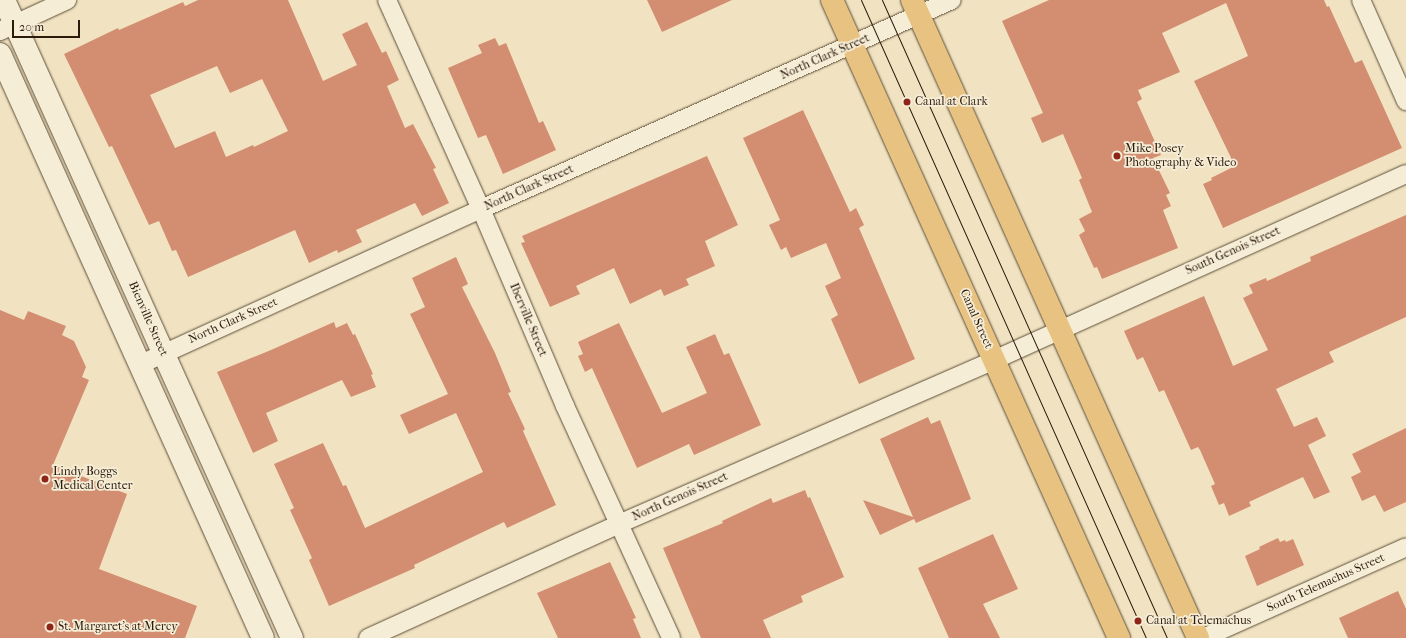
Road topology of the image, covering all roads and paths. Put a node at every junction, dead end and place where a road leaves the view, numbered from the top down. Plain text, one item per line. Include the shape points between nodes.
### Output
1 (4, 0) edge
2 (67, 0) edge
3 (388, 0) edge
4 (832, 0) edge
5 (952, 0) edge
6 (1361, 0) edge
7 (915, 8) edge
8 (8, 28) edge
9 (853, 45) junction
10 (0, 54) edge
11 (1406, 101) edge
12 (1406, 174) edge
13 (481, 209) junction
14 (1060, 329) junction
15 (163, 353) junction
16 (994, 360) junction
17 (140, 364) junction
18 (619, 524) junction
19 (1406, 547) edge
20 (263, 638) edge
21 (292, 638) edge
22 (368, 638) edge
23 (671, 638) edge
24 (1119, 638) edge
25 (1198, 638) edge
26 (1203, 638) edge

1 - 8 street, Bienville Street
2 - 8 street
3 - 13 street, Iberville Street
4 - 9 main road, Canal Street
5 - 7 street, North Clark Street
6 - 11 street
7 - 9 street, North Clark Street
7 - 14 main road
8 - 15 street, Bienville Street
9 - 13 street, North Clark Street
9 - 16 main road, Canal Street
10 - 17 street, Bienville Street
12 - 14 street, South Genois Street
13 - 15 street, North Clark Street
13 - 18 street, Iberville Street via 565,406
14 - 16 street, South Genois Street
14 - 25 main road
15 - 17 street, North Clark Street
15 - 21 street, Bienville Street
16 - 18 street, North Genois Street
16 - 24 main road, Canal Street
17 - 20 street, Bienville Street
18 - 22 street, North Genois Street
18 - 23 street, Iberville Street
19 - 26 street, South Telemachus Street

